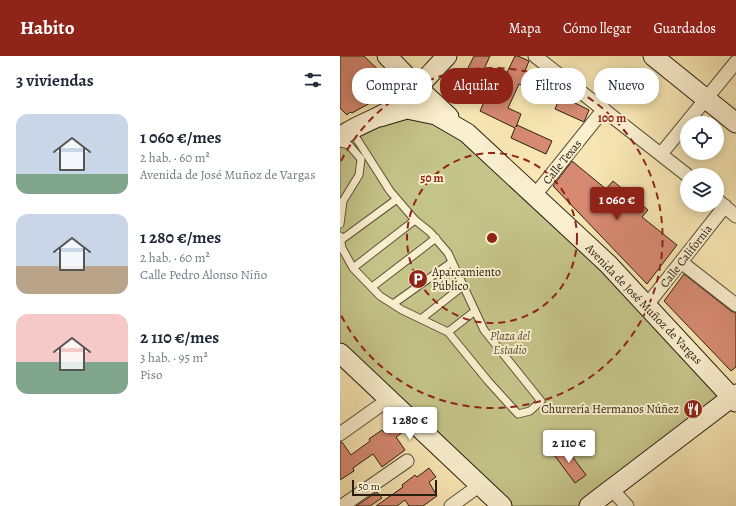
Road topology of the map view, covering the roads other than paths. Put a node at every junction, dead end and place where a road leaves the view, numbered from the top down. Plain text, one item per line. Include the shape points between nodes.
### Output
1 (387, 56) edge
2 (447, 56) edge
3 (535, 56) edge
4 (653, 56) edge
5 (736, 62) edge
6 (399, 68) edge
7 (432, 72) edge
8 (706, 98) junction
9 (432, 101) edge
10 (399, 104) edge
11 (604, 109) junction
12 (380, 117) junction
13 (736, 123) edge
14 (466, 133) junction
15 (344, 134) edge
16 (662, 154) junction
17 (680, 169) edge
18 (535, 196) junction
19 (397, 199) junction
20 (724, 206) edge
21 (715, 212) edge
22 (736, 216) edge
23 (415, 220) junction
24 (340, 224) edge
25 (340, 238) edge
26 (436, 238) junction
27 (452, 262) junction
28 (681, 262) junction
29 (353, 268) junction
30 (463, 286) junction
31 (372, 287) junction
32 (393, 304) junction
33 (647, 305) junction
34 (736, 305) edge
35 (475, 311) junction
36 (422, 319) junction
37 (448, 332) junction
38 (340, 353) edge
39 (389, 399) junction
40 (735, 399) edge
41 (340, 434) edge
42 (407, 461) dead end
43 (480, 485) junction
44 (616, 502) edge
45 (342, 506) edge
46 (451, 506) edge
47 (502, 506) edge
48 (589, 506) edge

1 - 6 street, Avenida de José Muñoz de Vargas
2 - 7 street
3 - 11 street
4 - 8 street
5 - 8 street
8 - 13 street
8 - 16 street
9 - 14 street, Avenida de José Muñoz de Vargas
10 - 12 street
11 - 16 street
11 - 18 street, Calle Texas
12 - 14 street, Avenida de José Muñoz de Vargas via 407,109 436,115
12 - 15 street
14 - 18 street, Avenida de José Muñoz de Vargas
15 - 19 lane via 355,136
15 - 24 lane via 349,145 361,159 359,175 343,201
16 - 17 street
18 - 33 street, Avenida de José Muñoz de Vargas via 608,264
19 - 23 lane
19 - 25 lane
20 - 22 street
21 - 28 street, Calle California
23 - 26 lane
23 - 29 lane
25 - 29 lane via 342,248
26 - 27 lane
26 - 31 lane
27 - 30 lane
27 - 32 lane
28 - 33 street, Calle California
28 - 34 street
29 - 31 lane
30 - 35 lane
30 - 36 lane
31 - 32 lane
32 - 36 lane
33 - 40 street, Avenida de José Muñoz de Vargas
35 - 37 lane
35 - 37 lane via 484,330 541,402 530,411 518,414
36 - 37 lane
38 - 39 street
39 - 41 street
39 - 43 street
40 - 44 street via 719,419
40 - 48 street
42 - 45 street
43 - 46 street
43 - 47 street

